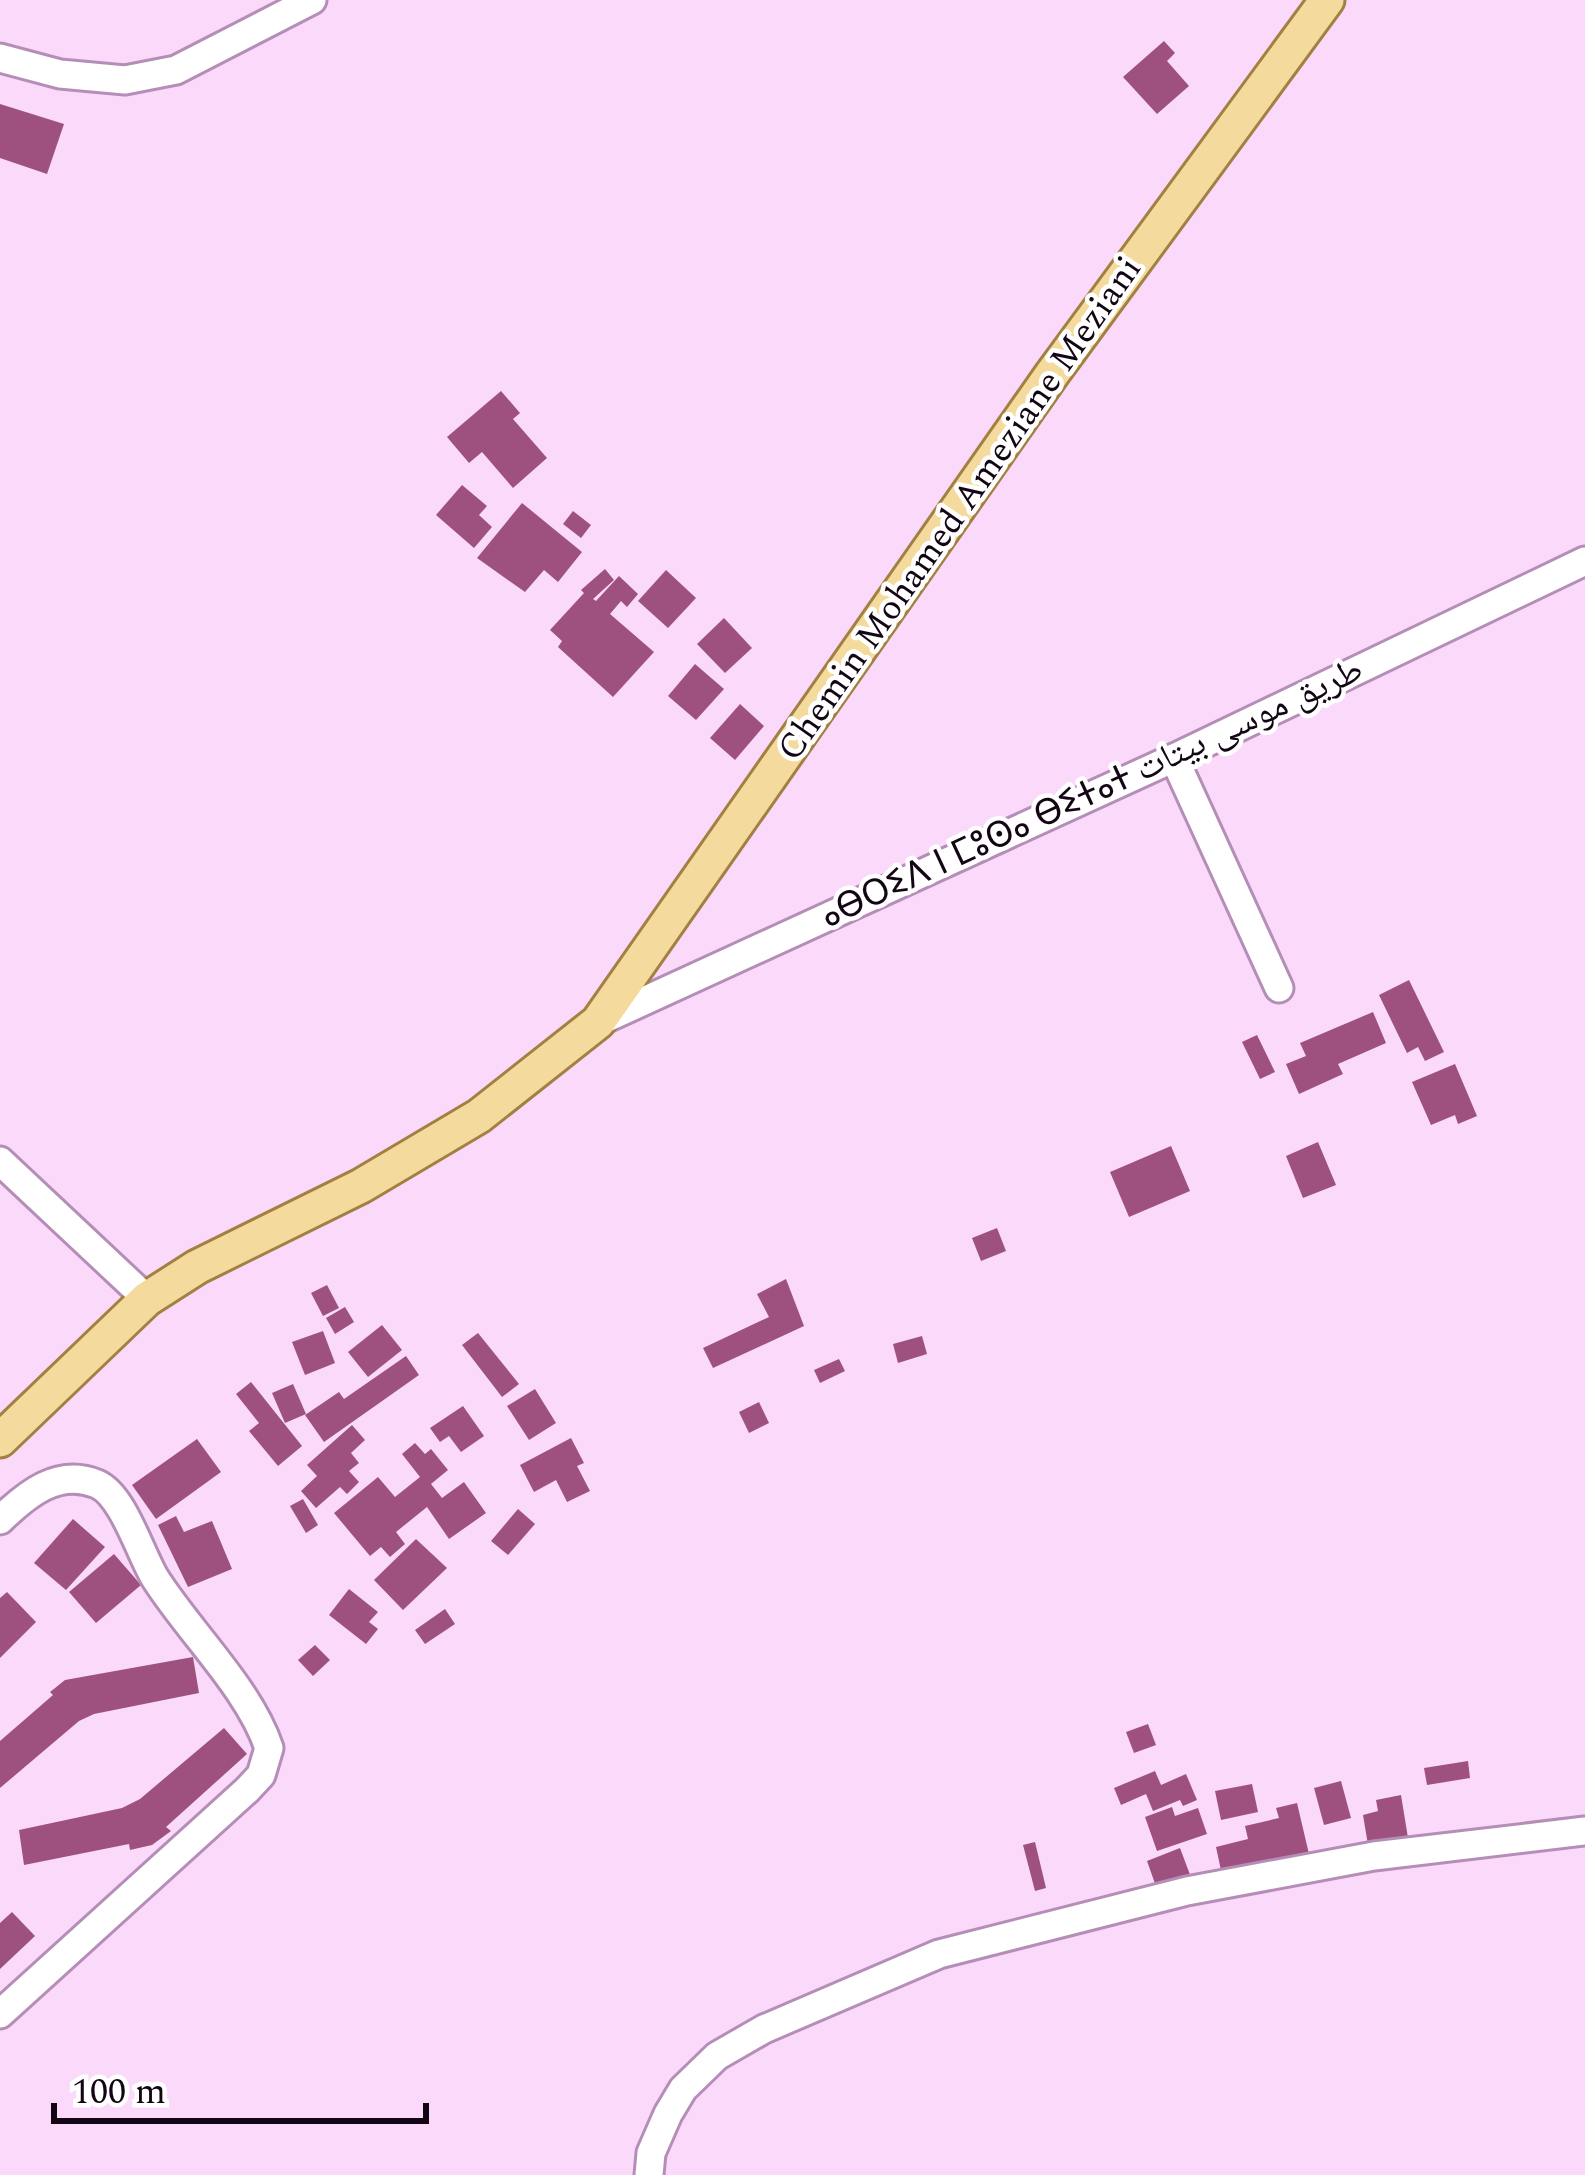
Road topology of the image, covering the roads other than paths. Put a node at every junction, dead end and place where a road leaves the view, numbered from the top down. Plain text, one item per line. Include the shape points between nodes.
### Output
1 (312, 0) edge
2 (1327, 0) edge
3 (0, 58) edge
4 (1585, 561) edge
5 (1174, 758) junction
6 (1279, 988) dead end
7 (598, 1022) junction
8 (0, 1161) edge
9 (147, 1299) junction
10 (0, 1440) edge
11 (0, 1520) edge
12 (1585, 1832) edge
13 (0, 2014) edge
14 (650, 2175) edge

1 - 3 street via 176,70 125,80
2 - 7 main road, Chemin Mohamed Ameziane Meziani via 1052,374
4 - 5 street, ⴰⴱⵔⵉⴷ ⵏ ⵎⵓⵙⴰ ⴱⵉⵜⴰⵜ طريق موسى بيتات
5 - 6 street
5 - 7 street, ⴰⴱⵔⵉⴷ ⵏ ⵎⵓⵙⴰ ⴱⵉⵜⴰⵜ طريق موسى بيتات
7 - 9 main road, Chemin Mohamed Ameziane Meziani via 479,1116
8 - 9 street
9 - 10 main road, Chemin Mohamed Ameziane Meziani
11 - 13 street via 34,1490 67,1478 104,1487 269,1748 247,1790
12 - 14 street via 1374,1856 1187,1891 939,1954 717,2056 682,2089 651,2153

